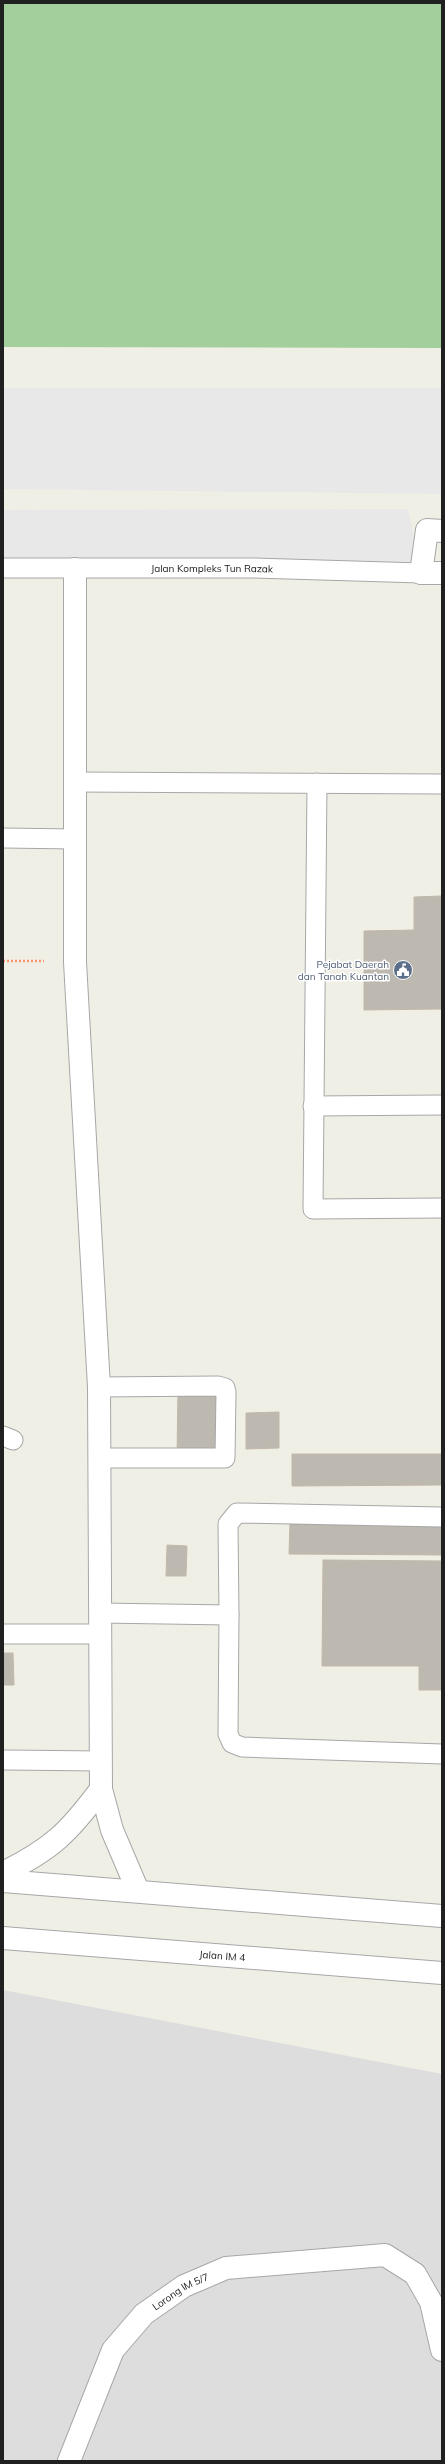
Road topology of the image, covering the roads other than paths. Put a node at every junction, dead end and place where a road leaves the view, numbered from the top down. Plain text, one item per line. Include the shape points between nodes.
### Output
1 (435, 530) edge
2 (3, 568) edge
3 (75, 569) junction
4 (432, 573) edge
5 (75, 782) junction
6 (318, 783) junction
7 (442, 784) edge
8 (3, 838) edge
9 (76, 839) junction
10 (442, 1105) edge
11 (313, 1106) junction
12 (442, 1208) edge
13 (99, 1387) junction
14 (99, 1458) junction
15 (442, 1517) edge
16 (100, 1613) junction
17 (230, 1615) junction
18 (3, 1634) edge
19 (100, 1634) junction
20 (442, 1754) edge
21 (4, 1758) edge
22 (101, 1761) junction
23 (101, 1789) junction
24 (3, 1873) edge
25 (3, 1881) edge
26 (138, 1891) junction
27 (442, 1916) edge
28 (3, 1938) edge
29 (437, 1976) edge
30 (442, 2350) edge
31 (69, 2461) edge

1 - 4 street
2 - 3 lane, Jalan Kompleks Tun Razak
3 - 4 lane, Jalan Kompleks Tun Razak via 253,568
3 - 5 street
5 - 6 lane
5 - 9 street
6 - 7 lane
6 - 11 lane
8 - 9 lane
9 - 13 street via 75,962
10 - 11 lane
11 - 12 lane via 313,1209
13 - 14 street
13 - 14 lane via 218,1386 225,1388 226,1392 225,1458
14 - 16 street
15 - 17 lane via 237,1513 228,1524
16 - 17 lane
16 - 19 street
17 - 20 lane via 228,1734 232,1743 242,1747
18 - 19 lane
19 - 22 street
21 - 22 lane
22 - 23 street
23 - 24 street via 77,1822 55,1843 34,1858
23 - 26 street via 112,1830
25 - 26 street
26 - 27 street
28 - 29 street, Jalan IM 4
30 - 31 street, Lorong IM 5/7 via 431,2302 415,2274 385,2255 226,2268 184,2286 144,2314 113,2350

